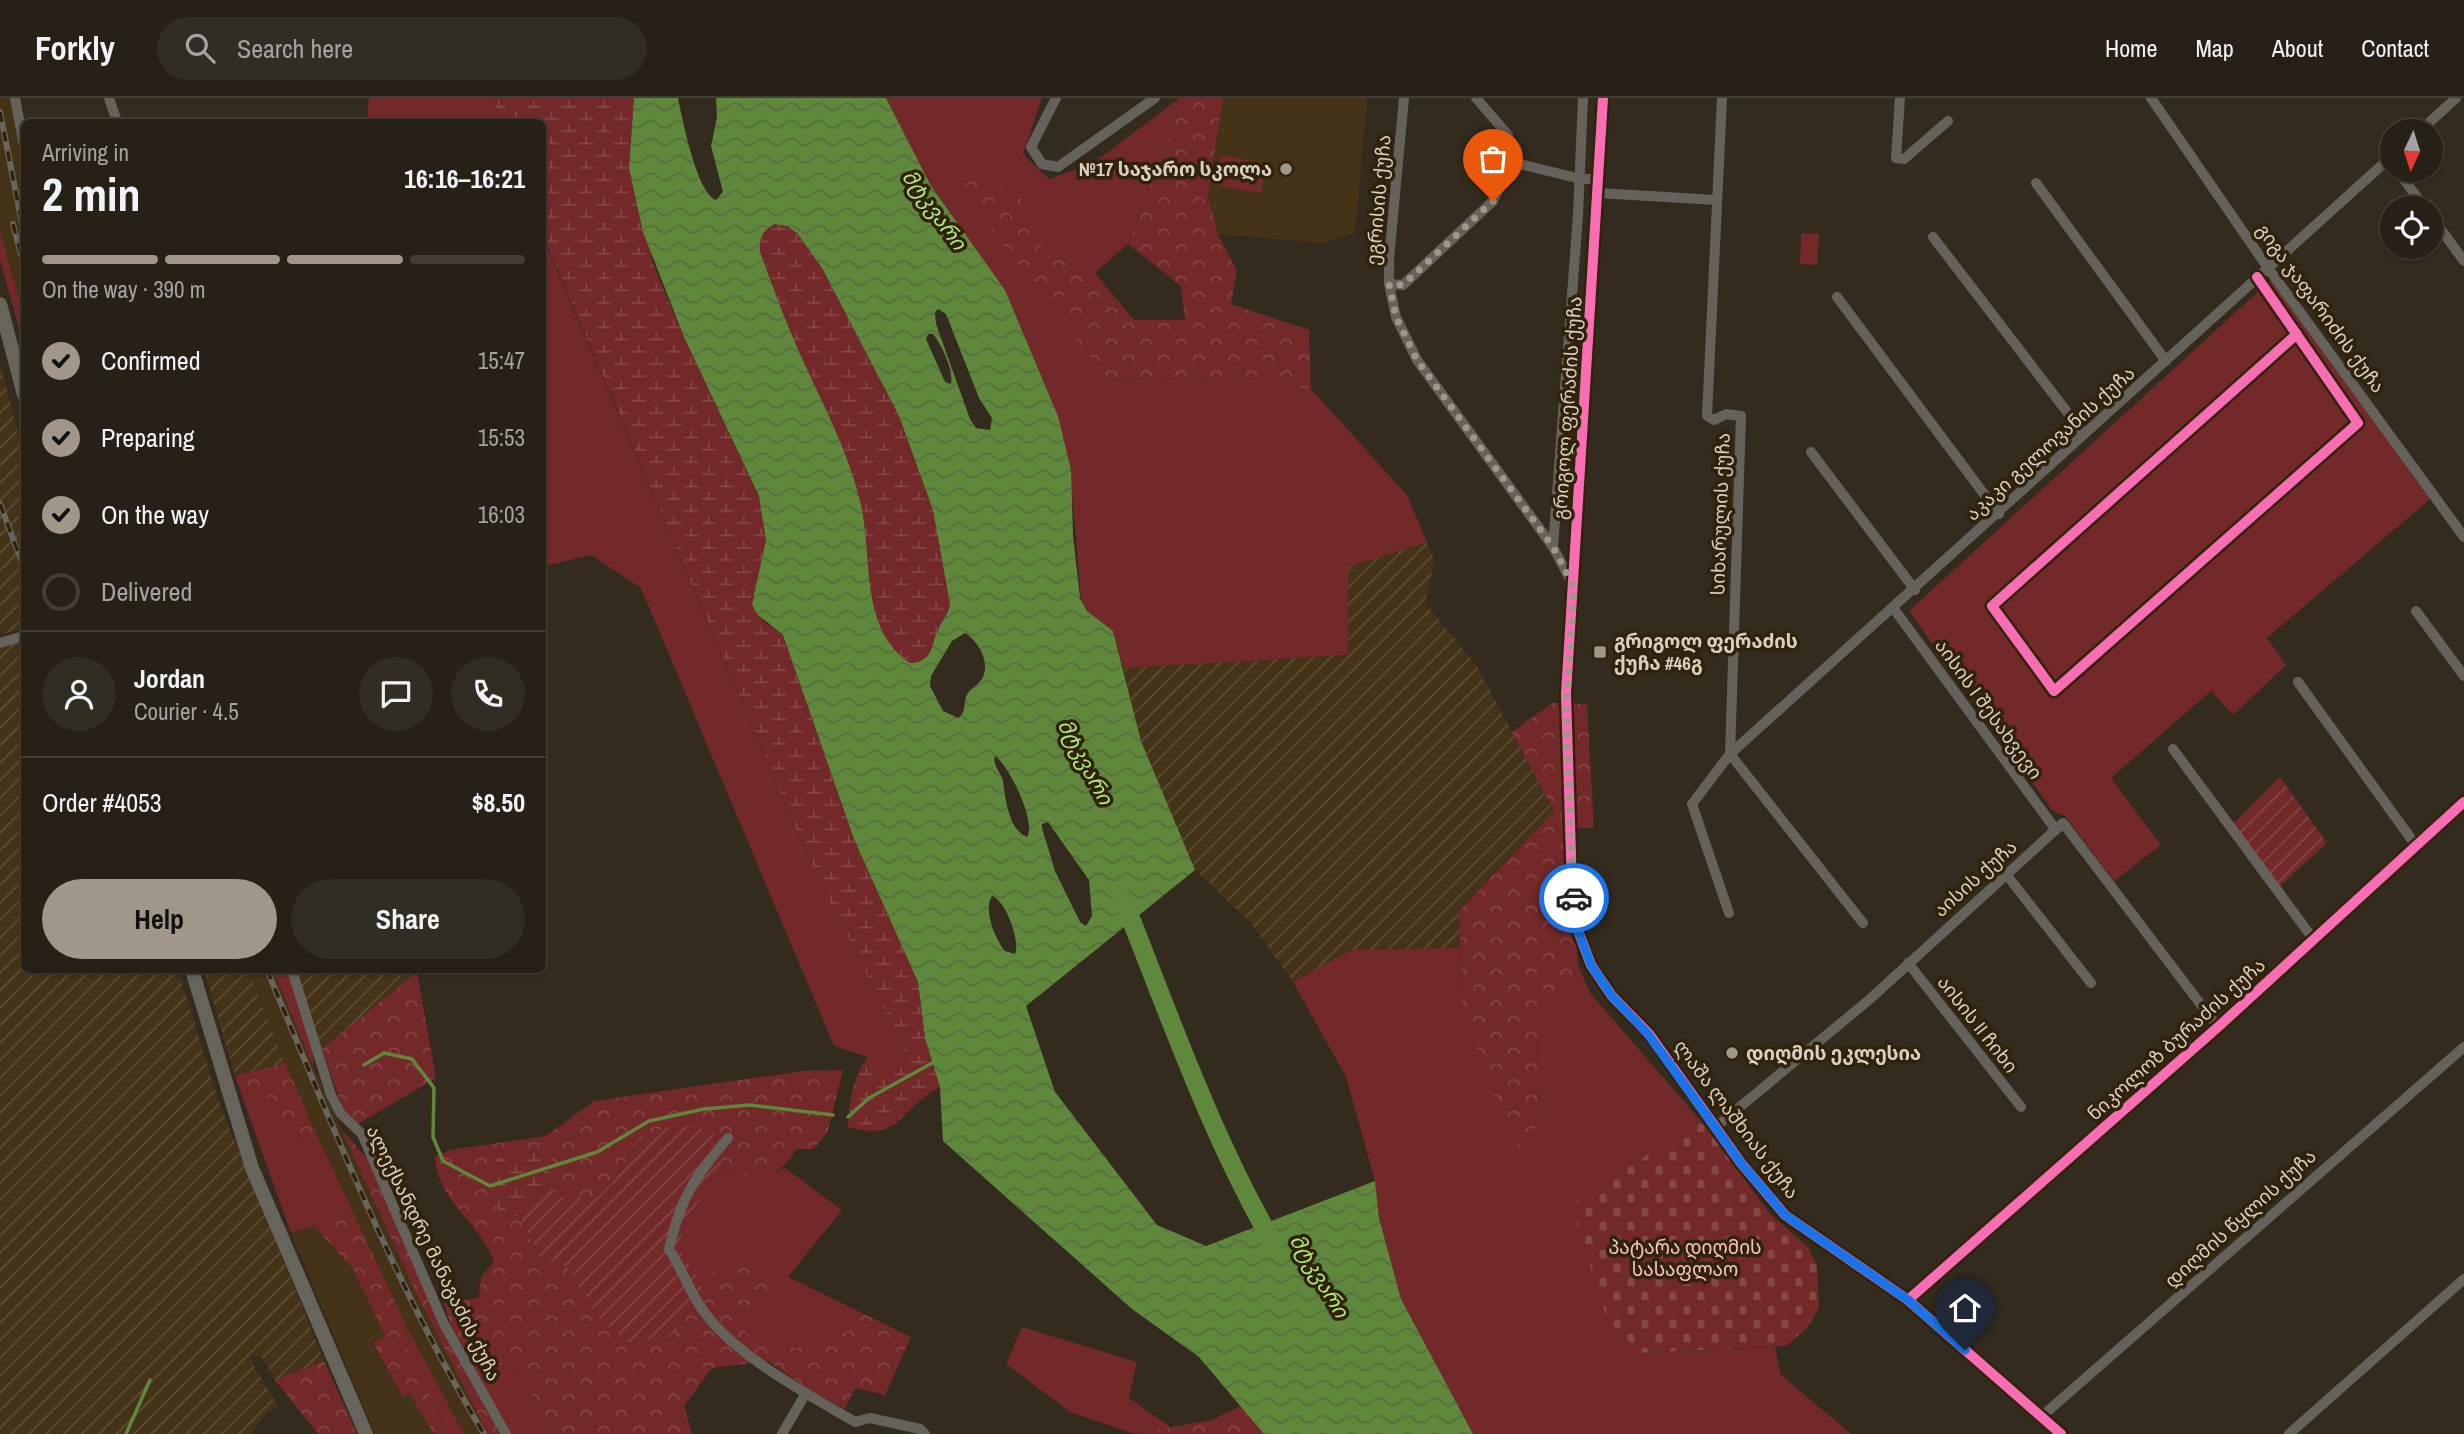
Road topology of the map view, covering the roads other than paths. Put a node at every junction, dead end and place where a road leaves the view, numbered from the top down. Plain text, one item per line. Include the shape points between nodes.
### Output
1 (15, 98) edge
2 (109, 98) edge
3 (1056, 98) edge
4 (1155, 98) edge
5 (1404, 98) edge
6 (1476, 98) edge
7 (1583, 98) edge
8 (1603, 98) edge
9 (1723, 98) edge
10 (1900, 98) edge
11 (2151, 98) edge
12 (2456, 98) edge
13 (116, 119) edge
14 (2433, 119) edge
15 (1948, 121) dead end
16 (21, 130) edge
17 (1511, 162) junction
18 (2380, 170) edge
19 (1581, 179) junction
20 (2036, 183) dead end
21 (1598, 186) junction
22 (1716, 200) junction
23 (2443, 232) edge
24 (1933, 237) dead end
25 (2464, 261) edge
26 (2268, 268) junction
27 (2257, 277) junction
28 (1389, 284) junction
29 (1837, 297) dead end
30 (0, 304) edge
31 (2297, 334) junction
32 (2166, 361) junction
33 (21, 384) edge
34 (2084, 434) junction
35 (1811, 452) dead end
36 (1999, 514) junction
37 (2464, 537) edge
38 (1553, 547) junction
39 (1574, 587) junction
40 (1915, 590) junction
41 (1894, 609) junction
42 (2416, 611) dead end
43 (21, 637) edge
44 (0, 643) edge
45 (2464, 676) edge
46 (2298, 682) dead end
47 (2173, 749) dead end
48 (1730, 754) junction
49 (2464, 802) edge
50 (2056, 830) junction
51 (2417, 847) junction
52 (2006, 874) junction
53 (1572, 888) joint
54 (1729, 914) dead end
55 (1863, 923) dead end
56 (2314, 940) junction
57 (1908, 963) junction
58 (193, 973) edge
59 (293, 973) edge
60 (2091, 983) dead end
61 (2217, 1027) junction
62 (2464, 1047) edge
63 (2021, 1107) dead end
64 (1717, 1126) junction
65 (728, 1138) dead end
66 (2464, 1279) edge
67 (1908, 1300) junction
68 (806, 1393) junction
69 (2041, 1417) junction
70 (855, 1422) junction
71 (366, 1434) edge
72 (506, 1434) edge
73 (782, 1434) edge
74 (852, 1434) edge
75 (925, 1434) edge
76 (2061, 1434) edge
77 (2289, 1434) edge

1 - 16 street
2 - 13 street
3 - 4 street via 1031,147 1042,164 1058,167
5 - 28 street, ეგრისის ქუჩა
6 - 17 street via 1508,135
7 - 19 street
8 - 21 street, გრიგოლ ფერაძის ქუჩა
9 - 22 street, სიხარულის ქუჩა
10 - 15 street via 1896,158 1905,159
11 - 26 street, გიგა ჯაფარიძის ქუჩა
12 - 14 street
17 - 19 street
17 - 28 street via 1493,201 1403,285
18 - 26 street, აკაკი გელოვანის ქუჩა
19 - 21 street
19 - 38 street
20 - 32 street
21 - 22 street
21 - 39 street, გრიგოლ ფერაძის ქუჩა
22 - 48 street, სიხარულის ქუჩა via 1707,416 1714,421 1727,414 1741,416
23 - 25 street
24 - 34 street
26 - 27 street, აკაკი გელოვანის ქუჩა
26 - 37 street, გიგა ჯაფარიძის ქუჩა
27 - 31 street
27 - 32 street, აკაკი გელოვანის ქუჩა
28 - 38 street, ეგრისის ქუჩა via 1396,317 1417,360
29 - 36 street
30 - 33 street
31 - 31 street via 1992,606 2054,691 2358,424
32 - 34 street, აკაკი გელოვანის ქუჩა
34 - 36 street, აკაკი გელოვანის ქუჩა
35 - 40 street
36 - 40 street, აკაკი გელოვანის ქუჩა
38 - 39 street, ეგრისის ქუჩა
39 - 53 street, გრიგოლ ფერაძის ქუჩა via 1566,714
40 - 41 street, აკაკი გელოვანის ქუჩა
41 - 48 street, აკაკი გელოვანის ქუჩა
41 - 50 street, აისის I შესახვევი
42 - 45 street
43 - 44 street
46 - 51 street
47 - 56 street
48 - 54 street, აკაკი გელოვანის ქუჩა via 1692,804
48 - 55 street
49 - 51 street, ნიკოლოზ ბურაძის ქუჩა
50 - 52 street, აისის ქუჩა
50 - 61 street via 2063,824
51 - 56 street, ნიკოლოზ ბურაძის ქუჩა
52 - 57 street, აისის ქუჩა
52 - 60 street
53 - 64 street, ლაშა ლაშხიას ქუჩა via 1579,933 1591,965
56 - 61 street, ნიკოლოზ ბურაძის ქუჩა
57 - 63 street, აისის II ჩიხი
57 - 64 street, აისის ქუჩა
58 - 71 street via 252,1168
59 - 72 street, ალექსანდრე მანაგაძის ქუჩა via 331,1095 341,1114 362,1134 444,1324
61 - 67 street, ნიკოლოზ ბურაძის ქუჩა
62 - 69 street, დიღმის წყლის ქუჩა
64 - 67 street, ლაშა ლაშხიას ქუჩა via 1785,1215
65 - 68 street via 680,1205 669,1249 699,1306 719,1329
66 - 77 street
67 - 69 street, ლაშა ლაშხიას ქუჩა
68 - 70 street
68 - 73 street
69 - 76 street, ლაშა ლაშხიას ქუჩა
70 - 74 street
70 - 75 street via 870,1418

